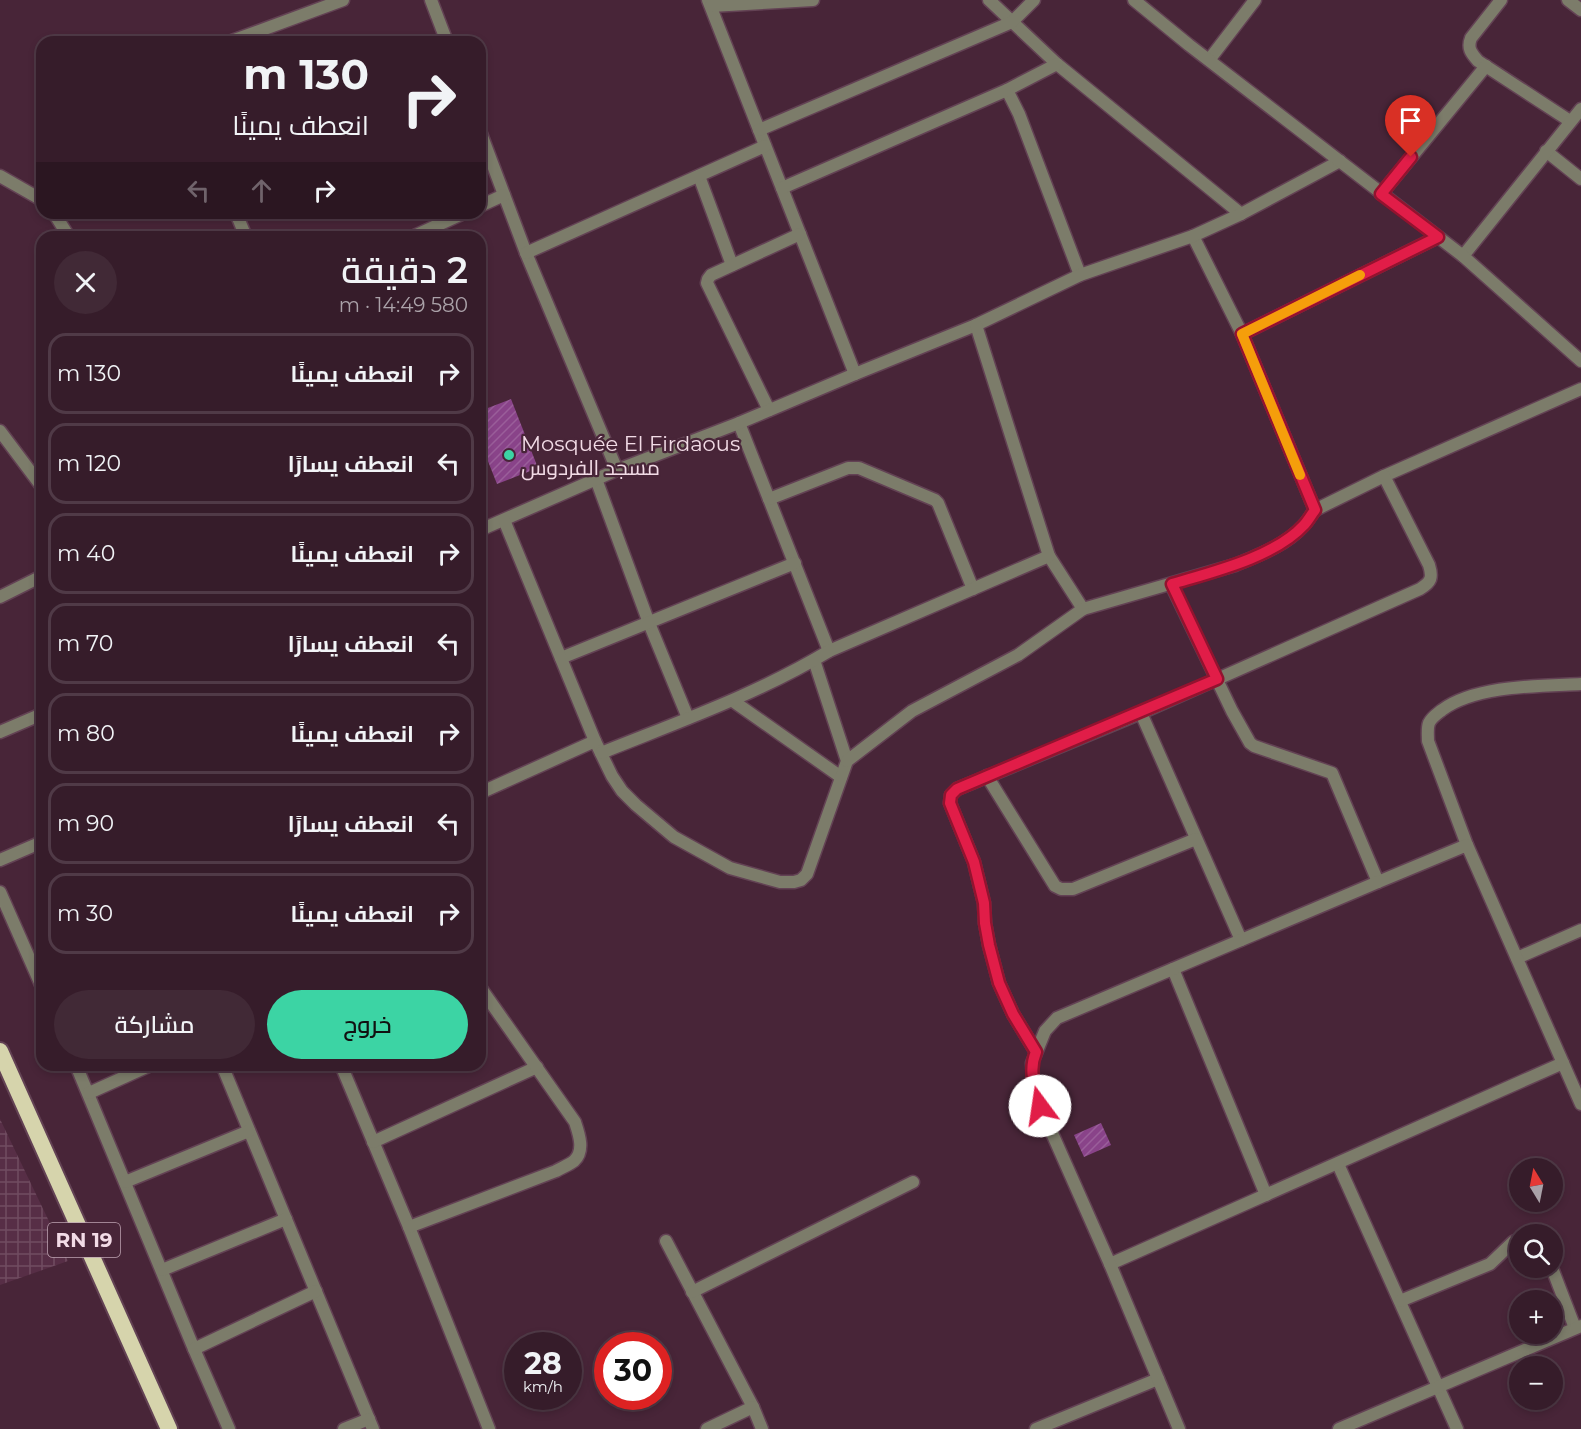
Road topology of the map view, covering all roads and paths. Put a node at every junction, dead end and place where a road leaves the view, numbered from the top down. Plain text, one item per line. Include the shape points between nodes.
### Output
1 (343, 0) edge
2 (431, 0) edge
3 (813, 0) edge
4 (989, 0) edge
5 (1034, 0) edge
6 (1134, 0) edge
7 (1255, 0) edge
8 (1501, 0) edge
9 (1568, 0) edge
10 (709, 3) edge
11 (1581, 10) edge
12 (1012, 22) junction
13 (245, 36) edge
14 (445, 36) edge
15 (1209, 60) junction
16 (1058, 64) junction
17 (1486, 66) junction
18 (1007, 90) junction
19 (1581, 109) edge
20 (1570, 121) junction
21 (759, 130) junction
22 (765, 146) junction
23 (486, 147) edge
24 (1546, 151) junction
25 (1340, 161) junction
26 (0, 176) edge
27 (699, 176) junction
28 (1581, 179) edge
29 (782, 188) junction
30 (1381, 194) junction
31 (504, 195) junction
32 (36, 197) edge
33 (486, 203) edge
34 (1241, 214) junction
35 (451, 219) edge
36 (425, 231) edge
37 (800, 234) junction
38 (1193, 236) junction
39 (1438, 237) junction
40 (526, 253) junction
41 (1463, 256) junction
42 (732, 265) junction
43 (1080, 275) junction
44 (976, 325) junction
45 (1242, 334) junction
46 (1581, 361) edge
47 (855, 374) junction
48 (1581, 389) edge
49 (769, 410) junction
50 (740, 423) junction
51 (0, 431) edge
52 (617, 470) junction
53 (1384, 476) junction
54 (36, 479) edge
55 (596, 479) junction
56 (769, 499) junction
57 (1315, 510) junction
58 (504, 520) junction
59 (486, 528) edge
60 (1049, 556) junction
61 (795, 563) junction
62 (36, 579) edge
63 (1172, 584) junction
64 (973, 589) junction
65 (0, 597) edge
66 (1083, 609) junction
67 (649, 623) junction
68 (829, 651) junction
69 (561, 658) junction
70 (814, 660) junction
71 (1217, 679) junction
72 (1581, 684) edge
73 (732, 701) junction
74 (1141, 712) junction
75 (36, 717) edge
76 (688, 718) junction
77 (0, 732) edge
78 (595, 741) junction
79 (601, 753) junction
80 (847, 761) junction
81 (987, 776) junction
82 (841, 777) junction
83 (486, 790) edge
84 (1196, 839) junction
85 (36, 845) edge
86 (1467, 845) junction
87 (0, 860) edge
88 (1377, 882) junction
89 (0, 892) edge
90 (1581, 930) edge
91 (1241, 940) junction
92 (1517, 958) junction
93 (1173, 969) junction
94 (36, 973) edge
95 (486, 1003) edge
96 (0, 1051) edge
97 (1036, 1052) junction
98 (1563, 1063) junction
99 (537, 1067) junction
100 (79, 1071) edge
101 (138, 1071) edge
102 (224, 1071) edge
103 (343, 1071) edge
104 (89, 1093) junction
105 (1581, 1104) edge
106 (249, 1131) junction
107 (373, 1142) junction
108 (1338, 1164) junction
109 (125, 1182) junction
110 (914, 1182) dead end
111 (1266, 1195) junction
112 (286, 1220) junction
113 (409, 1227) junction
114 (666, 1241) dead end
115 (1509, 1247) edge
116 (1110, 1264) junction
117 (162, 1270) junction
118 (1556, 1278) edge
119 (316, 1291) junction
120 (692, 1292) junction
121 (1400, 1301) junction
122 (1578, 1327) edge
123 (194, 1349) junction
124 (1158, 1379) junction
125 (1438, 1386) junction
126 (753, 1407) junction
127 (371, 1424) edge
128 (168, 1429) edge
129 (229, 1429) edge
130 (344, 1429) edge
131 (489, 1429) edge
132 (707, 1429) edge
133 (762, 1429) edge
134 (1036, 1429) edge
135 (1179, 1429) edge
136 (1339, 1429) edge
137 (1457, 1429) edge

1 - 13 street
2 - 14 street
3 - 10 street
4 - 12 street
5 - 12 street
6 - 15 street
7 - 15 street
8 - 17 street via 1469,44 1474,56
9 - 11 street
10 - 21 street
12 - 16 street
12 - 21 street
15 - 25 street
16 - 18 street
16 - 34 street
17 - 20 street
17 - 30 street
18 - 29 street
18 - 43 street
19 - 20 street
20 - 24 street
21 - 22 street
22 - 27 street
22 - 29 street
23 - 31 street
24 - 28 street
24 - 41 street
25 - 30 street
25 - 34 street
26 - 32 street
27 - 40 street
27 - 42 street
29 - 37 street
30 - 39 street
31 - 33 street
31 - 40 street
34 - 38 street
35 - 36 street
37 - 42 street
37 - 47 street
38 - 43 street
38 - 45 street
39 - 41 street
39 - 45 street
40 - 52 street
41 - 46 street
42 - 49 street via 711,275 707,283
43 - 44 street
44 - 47 street
44 - 60 street
45 - 57 street
47 - 49 street
48 - 53 street
49 - 50 street
50 - 52 street
50 - 56 street
51 - 54 street
52 - 55 street
53 - 57 street
53 - 71 street via 1429,565 1432,575 1428,584
55 - 58 street
55 - 67 street
56 - 61 street
56 - 64 street via 848,468 859,468 935,500
57 - 63 street via 1303,526 1259,555
58 - 59 street
58 - 69 street
60 - 64 street
60 - 66 street
61 - 67 street
61 - 68 street
62 - 65 street
63 - 66 street
63 - 71 street
64 - 68 street
66 - 80 street via 1018,655 912,711
67 - 69 street
67 - 76 street
68 - 70 street
69 - 78 street
70 - 73 street
70 - 80 street
71 - 74 street
71 - 88 street via 1250,743 1332,773
72 - 86 street via 1483,693 1446,707 1432,718 1428,741
73 - 76 street
73 - 82 street
74 - 81 street
74 - 84 street
75 - 77 street
76 - 79 street
78 - 79 street
78 - 83 street
79 - 82 street via 622,791 674,837 730,868 780,882 801,880 807,874
80 - 82 street
81 - 84 street via 1054,886 1061,889 1073,889
81 - 97 street via 957,789 950,803 974,862 999,983
84 - 91 street
85 - 87 street
86 - 88 street
86 - 92 street
88 - 91 street
89 - 94 street
90 - 92 street
91 - 93 street
92 - 98 street
93 - 97 street via 1058,1018 1045,1031
93 - 111 street
95 - 99 street
96 - 128 highway, RN 19
97 - 116 street via 1033,1078 1040,1106
98 - 105 street
98 - 108 street
99 - 107 street
99 - 113 street via 575,1122 579,1155 556,1171
100 - 104 street
101 - 104 street
102 - 106 street
103 - 107 street
104 - 109 street
106 - 109 street
106 - 112 street
107 - 113 street
108 - 111 street
108 - 121 street
109 - 117 street
110 - 120 street
111 - 116 street
112 - 117 street
112 - 119 street
113 - 131 street
114 - 120 street
115 - 121 street via 1490,1264
116 - 124 street
117 - 123 street
118 - 122 street
119 - 123 street
119 - 127 street
120 - 126 street
121 - 125 street
122 - 125 street
123 - 129 street
124 - 134 street
124 - 135 street
125 - 136 street
125 - 137 street
126 - 132 street
126 - 133 street
127 - 130 street

